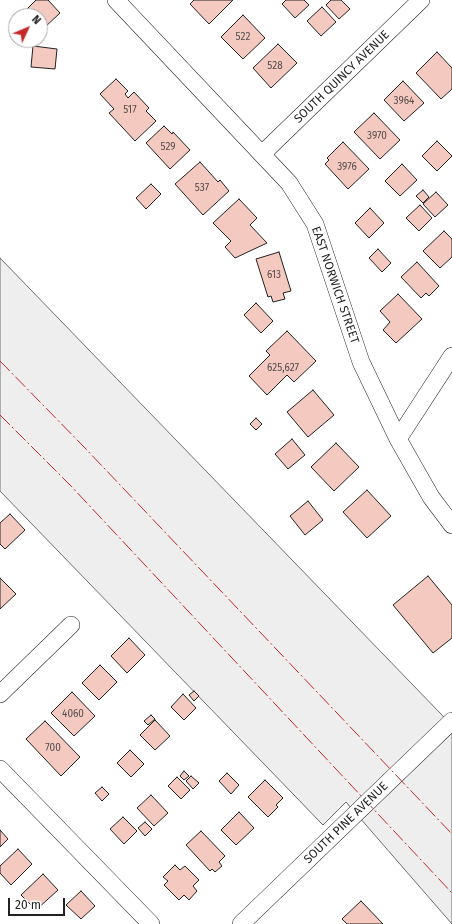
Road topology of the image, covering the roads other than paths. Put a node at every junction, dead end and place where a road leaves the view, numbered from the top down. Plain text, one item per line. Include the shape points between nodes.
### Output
1 (116, 0) edge
2 (421, 0) edge
3 (262, 154) junction
4 (452, 356) edge
5 (398, 439) junction
6 (452, 525) edge
7 (71, 625) dead end
8 (0, 694) edge
9 (452, 721) edge
10 (0, 769) edge
11 (150, 924) edge
12 (240, 924) edge

1 - 3 street, EAST NORWICH STREET
2 - 3 street, SOUTH QUINCY AVENUE
3 - 5 street, EAST NORWICH STREET via 289,183 315,224 361,362
4 - 5 street
5 - 6 street, EAST NORWICH STREET via 431,498
7 - 8 street
9 - 12 street, SOUTH PINE AVENUE
10 - 11 street

